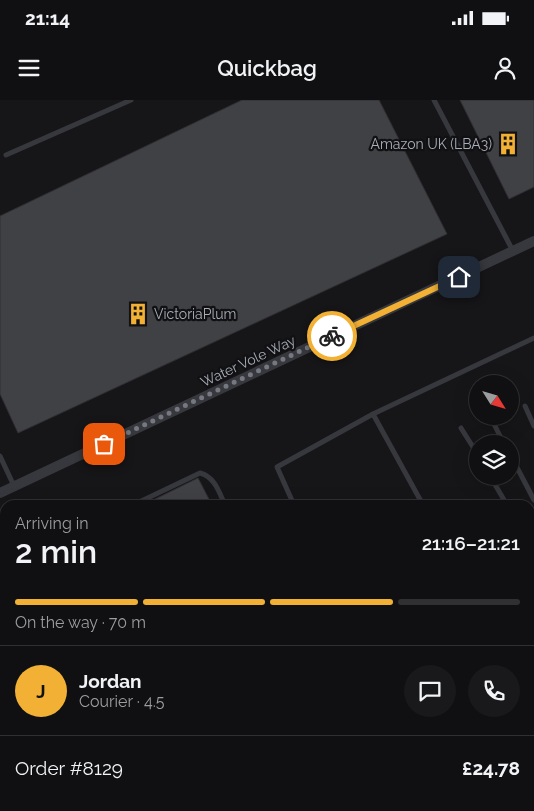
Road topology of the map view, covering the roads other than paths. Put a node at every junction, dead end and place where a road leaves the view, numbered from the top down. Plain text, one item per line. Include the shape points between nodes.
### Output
1 (131, 100) edge
2 (434, 100) edge
3 (6, 155) dead end
4 (534, 241) edge
5 (513, 252) junction
6 (534, 338) edge
7 (524, 406) dead end
8 (373, 414) junction
9 (534, 426) edge
10 (461, 428) dead end
11 (469, 441) edge
12 (0, 456) edge
13 (519, 471) edge
14 (495, 485) edge
15 (15, 486) junction
16 (0, 493) edge
17 (143, 500) edge
18 (223, 500) edge
19 (292, 500) edge
20 (421, 500) edge
21 (504, 500) edge
22 (534, 500) edge

1 - 3 lane
2 - 5 lane
4 - 5 street, Water Vole Way
5 - 15 street, Water Vole Way
6 - 8 lane
7 - 9 lane
8 - 19 lane via 277,467
8 - 20 lane
10 - 11 lane
12 - 15 lane
13 - 22 lane
14 - 21 lane
15 - 16 street, Water Vole Way
17 - 18 lane via 200,473 213,480

